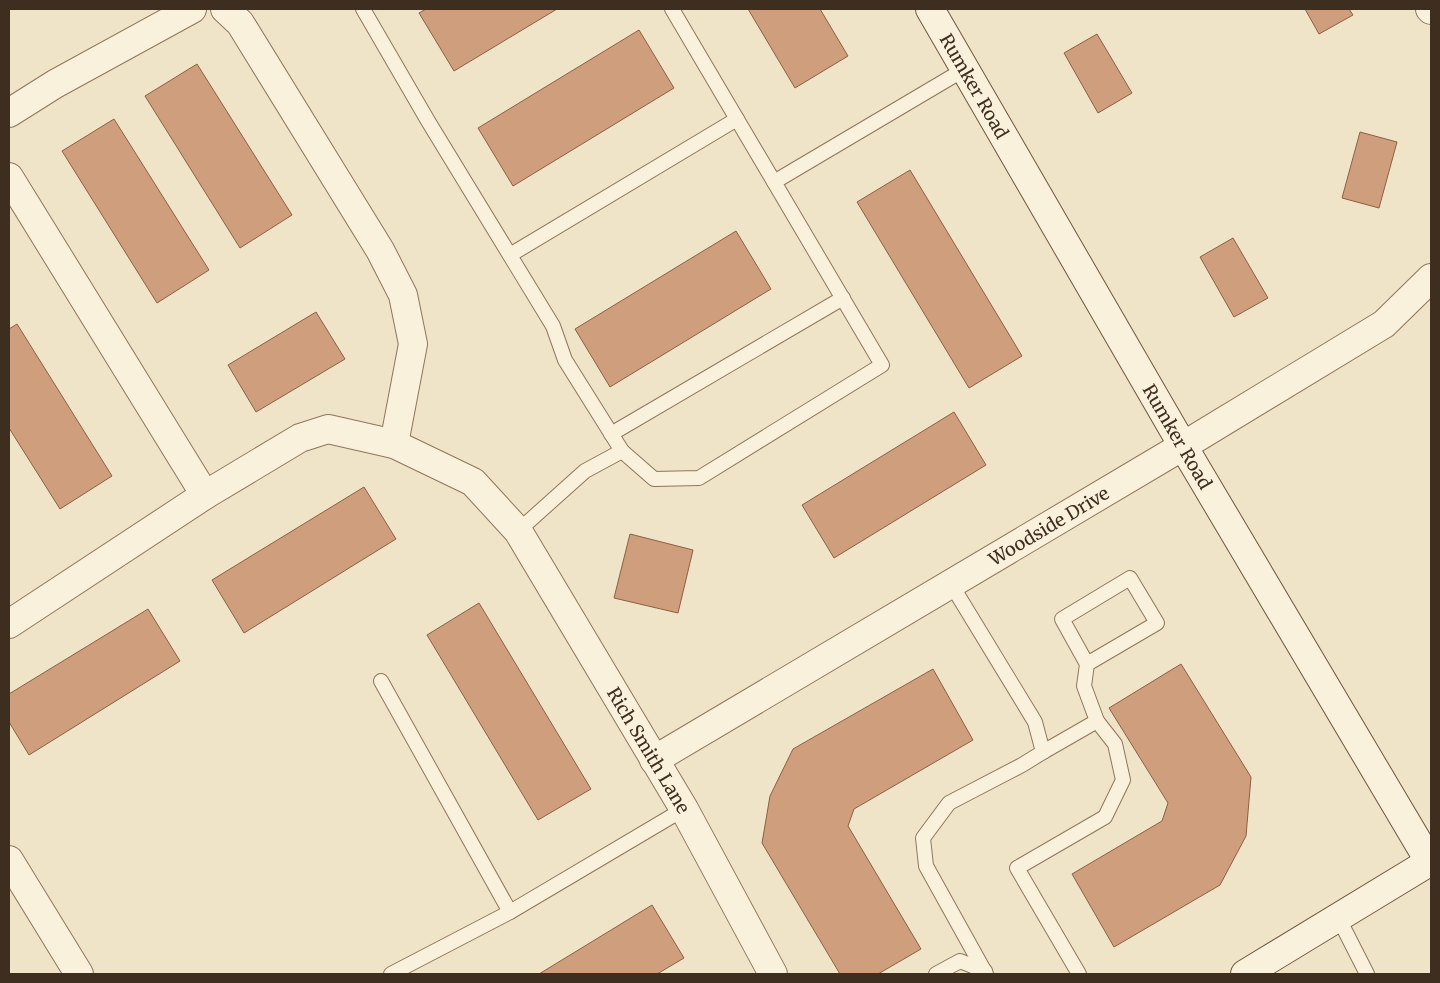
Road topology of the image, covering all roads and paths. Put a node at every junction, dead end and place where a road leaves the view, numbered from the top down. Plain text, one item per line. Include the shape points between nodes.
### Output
1 (192, 9) edge
2 (225, 9) edge
3 (364, 9) edge
4 (672, 9) edge
5 (930, 9) edge
6 (965, 69) junction
7 (9, 113) edge
8 (737, 119) junction
9 (9, 177) edge
10 (774, 182) junction
11 (510, 255) junction
12 (1431, 278) edge
13 (843, 298) junction
14 (611, 434) junction
15 (394, 444) junction
16 (1183, 446) junction
17 (622, 451) junction
18 (205, 495) junction
19 (518, 531) junction
20 (951, 584) junction
21 (9, 624) edge
22 (1087, 664) junction
23 (380, 681) dead end
24 (1096, 721) junction
25 (1043, 752) junction
26 (654, 760) junction
27 (684, 809) junction
28 (9, 860) edge
29 (1431, 862) edge
30 (510, 912) junction
31 (1338, 917) junction
32 (409, 970) edge
33 (985, 973) edge
34 (78, 974) edge
35 (391, 974) edge
36 (773, 974) edge
37 (936, 974) edge
38 (1079, 974) edge
39 (1245, 974) edge
40 (1367, 974) edge

1 - 7 street
2 - 15 street via 245,32 380,250 403,295 414,344
3 - 11 lane
4 - 8 lane
5 - 6 street, Rumker Road
6 - 10 lane
6 - 16 street, Rumker Road
8 - 10 lane
8 - 11 lane
9 - 18 street
10 - 13 lane
11 - 14 lane via 553,326 565,360
12 - 16 street, Woodside Drive via 1384,324
13 - 14 lane
13 - 17 lane via 882,365 699,478 654,479
14 - 17 lane
15 - 18 street, Rich Smith Lane via 328,430 300,438
15 - 19 street, Rich Smith Lane via 473,482
16 - 20 street, Woodside Drive
16 - 29 street, Rumker Road
17 - 19 lane via 586,471
18 - 21 street, Rich Smith Lane
19 - 26 street, Rich Smith Lane
20 - 25 lane via 1035,722
20 - 26 street, Woodside Drive
22 - 22 lane via 1157,623 1130,578 1062,619
22 - 24 lane via 1084,686
23 - 30 lane
24 - 25 lane
24 - 38 lane via 1115,744 1123,780 1106,817 1017,868
25 - 33 lane via 949,803 923,838 926,866
26 - 27 street, Rich Smith Lane
27 - 30 lane
27 - 36 street, Rich Smith Lane
28 - 34 street
29 - 31 street
30 - 32 lane
31 - 39 street
31 - 40 lane
32 - 35 lane
33 - 37 lane via 960,961

